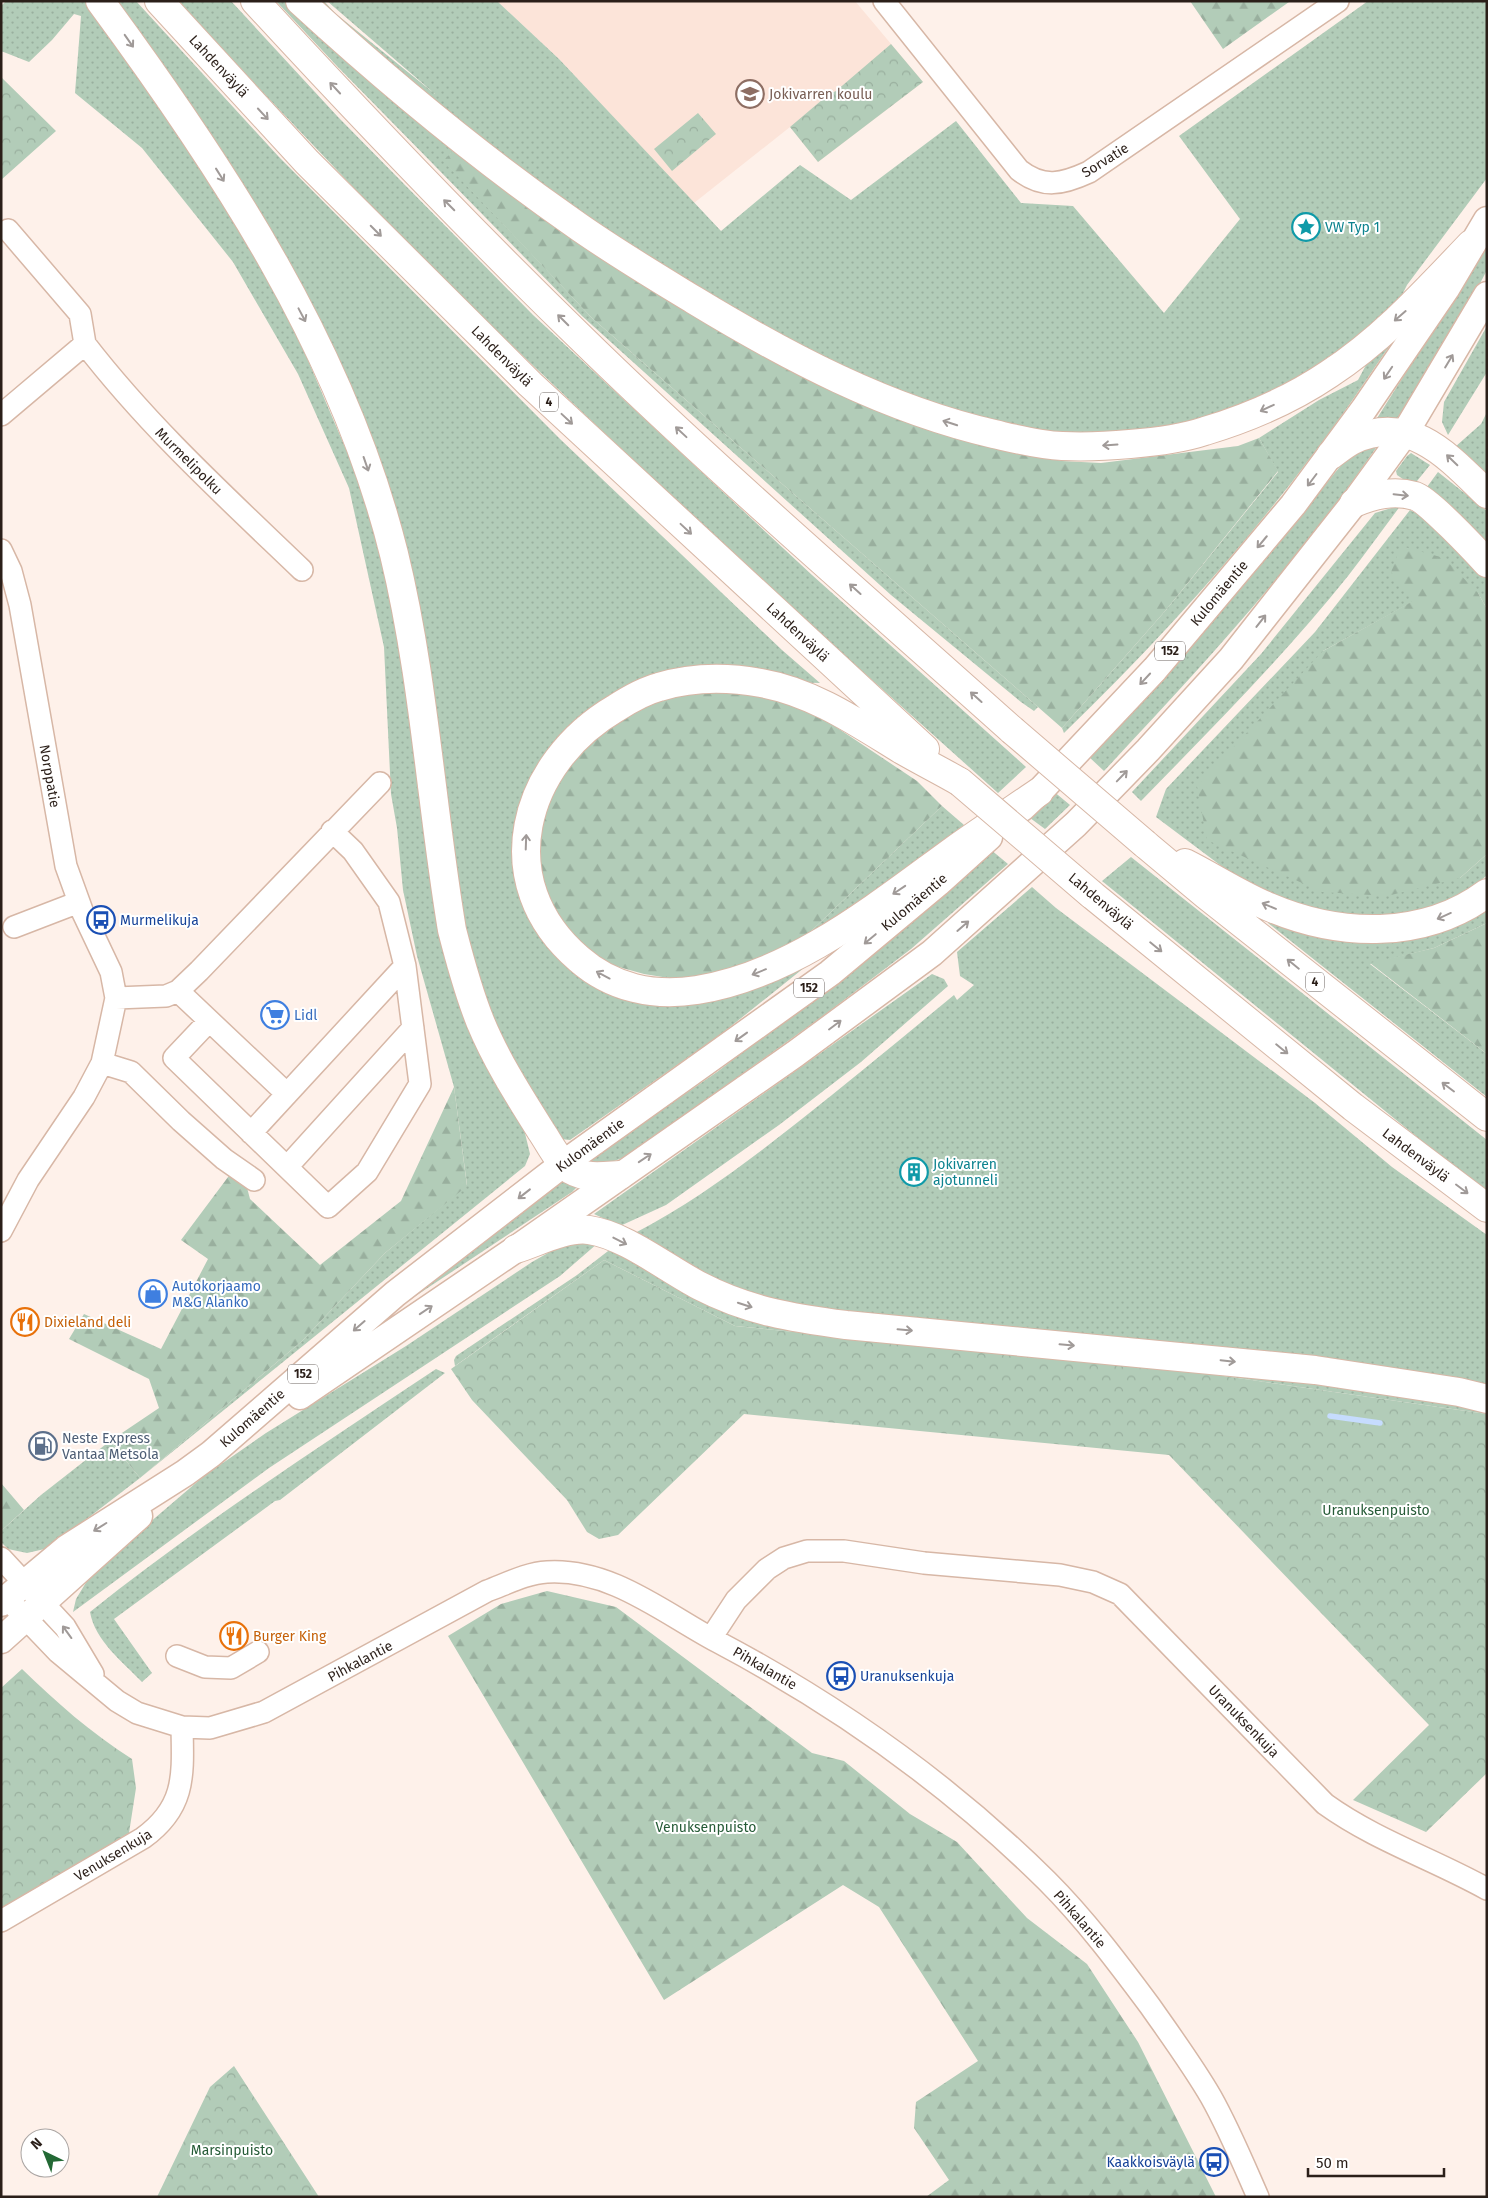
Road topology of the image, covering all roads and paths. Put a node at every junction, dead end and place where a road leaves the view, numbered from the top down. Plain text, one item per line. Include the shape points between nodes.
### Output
1 (100, 1) edge
2 (159, 1) edge
3 (255, 1) edge
4 (300, 1) edge
5 (884, 1) edge
6 (1338, 1) edge
7 (1487, 220) edge
8 (8, 230) dead end
9 (1471, 244) junction
10 (1487, 295) edge
11 (85, 344) junction
12 (1, 415) edge
13 (1405, 433) junction
14 (1331, 456) junction
15 (1487, 494) edge
16 (1354, 503) junction
17 (1, 550) edge
18 (1487, 563) edge
19 (302, 570) dead end
20 (380, 782) dead end
21 (960, 782) junction
22 (1039, 792) junction
23 (332, 831) junction
24 (1145, 844) junction
25 (1487, 893) edge
26 (78, 902) junction
27 (14, 927) dead end
28 (405, 966) junction
29 (178, 991) junction
30 (116, 998) junction
31 (209, 1021) junction
32 (413, 1028) junction
33 (102, 1063) junction
34 (287, 1094) junction
35 (1487, 1117) edge
36 (252, 1133) junction
37 (563, 1164) junction
38 (287, 1167) junction
39 (620, 1176) junction
40 (254, 1180) dead end
41 (1487, 1208) edge
42 (1, 1231) edge
43 (516, 1249) junction
44 (1487, 1399) edge
45 (211, 1454) junction
46 (185, 1473) junction
47 (1, 1558) edge
48 (9, 1594) edge
49 (34, 1611) junction
50 (711, 1638) junction
51 (1, 1640) edge
52 (258, 1652) dead end
53 (177, 1656) dead end
54 (182, 1727) junction
55 (1487, 1889) edge
56 (1, 1921) edge
57 (1258, 2197) edge

1 -> 37 highway via 193,133 244,214 315,341 356,436 376,491 408,618 445,888 465,980 499,1061
2 -> 21 highway, Lahdenväylä / 4 via 307,162 530,384
24 -> 3 highway, 4, bridge via 1012,730 716,465 578,336 363,118
9 -> 4 highway via 1407,310 1356,355 1288,398 1251,415 1202,432 1150,442 1059,446 1015,439 904,408 850,385 728,320 656,276 573,223 506,173 388,79
5 - 6 street, Sorvatie via 1019,170 1033,180 1053,183 1089,172
7 - 9 main road, Kulomäentie / 152
8 - 11 street, Murmelipolku via 80,314
9 -> 14 main road, Kulomäentie / 152 via 1446,289
13 -> 10 main road, Kulomäentie / 152
11 - 12 street
11 - 19 street, Murmelipolku via 163,436
13 - 14 highway via 1372,434 1352,440
15 -> 13 highway via 1446,455
13 - 16 main road, Kulomäentie / 152
14 -> 22 main road, Kulomäentie / 152 via 1155,669
16 -> 18 highway via 1378,494 1417,497
39 -> 16 main road, Kulomäentie / 152 via 788,1060 916,965 1013,882 1142,757 1224,666
17 - 26 street, Norppatie via 11,571 20,605 66,866
20 - 23 street
22 -> 21 highway via 814,945 756,974 699,990 646,992 604,977 586,966 544,920 528,876 527,826 534,802 549,772 575,738 599,718 634,697 690,680 762,683 793,692 833,709
21 -> 41 highway, Lahdenväylä / 4, bridge via 1091,894 1353,1107
22 -> 37 main road, Kulomäentie / 152 via 938,883 830,973
23 - 28 street via 353,851 389,902
23 - 29 street
25 -> 24 highway via 1438,919 1378,930 1343,928 1269,907
35 -> 24 highway, 4
26 - 27 street
26 - 30 street, Norppatie via 111,972
28 - 32 street
28 - 34 street
29 - 30 street via 166,996
29 - 31 street
30 - 33 street
31 - 34 street
31 - 36 street via 174,1058
32 - 38 street
32 - 38 street via 420,1084 367,1172 328,1207
33 - 40 street via 131,1072 224,1159
33 - 42 street via 84,1097 28,1180
34 - 36 street
36 - 38 street
37 - 39 highway via 592,1177
37 -> 45 main road, Kulomäentie / 152 via 395,1294
39 - 43 main road, Kulomäentie / 152
43 -> 44 highway via 573,1231 589,1230 616,1238 700,1286 742,1305 784,1316 856,1326 1315,1370
45 -> 43 main road, Kulomäentie / 152
45 - 46 main road, Kulomäentie / 152
46 -> 48 main road, Kulomäentie / 152 via 67,1548
46 - 49 main road, Kulomäentie / 152
47 - 48 street
48 - 49 street
49 - 51 main road, Kulomäentie / 152
49 - 54 street, Pihkalantie via 71,1637 100,1686 117,1701 137,1712
50 - 54 street, Pihkalantie via 619,1586 592,1575 546,1572 487,1591 264,1712 210,1728
50 - 55 street, Uranuksenkuja via 736,1600 761,1575 784,1558 807,1551 844,1551 924,1563 1060,1574 1093,1582 1120,1594 1325,1804 1349,1822
50 - 57 street, Pihkalantie via 766,1668 880,1740 973,1813 1048,1883 1116,1961 1177,2044 1211,2098 1238,2149
52 - 53 street via 231,1668 205,1667
54 - 56 street, Venuksenkuja via 180,1791 174,1807 158,1827

